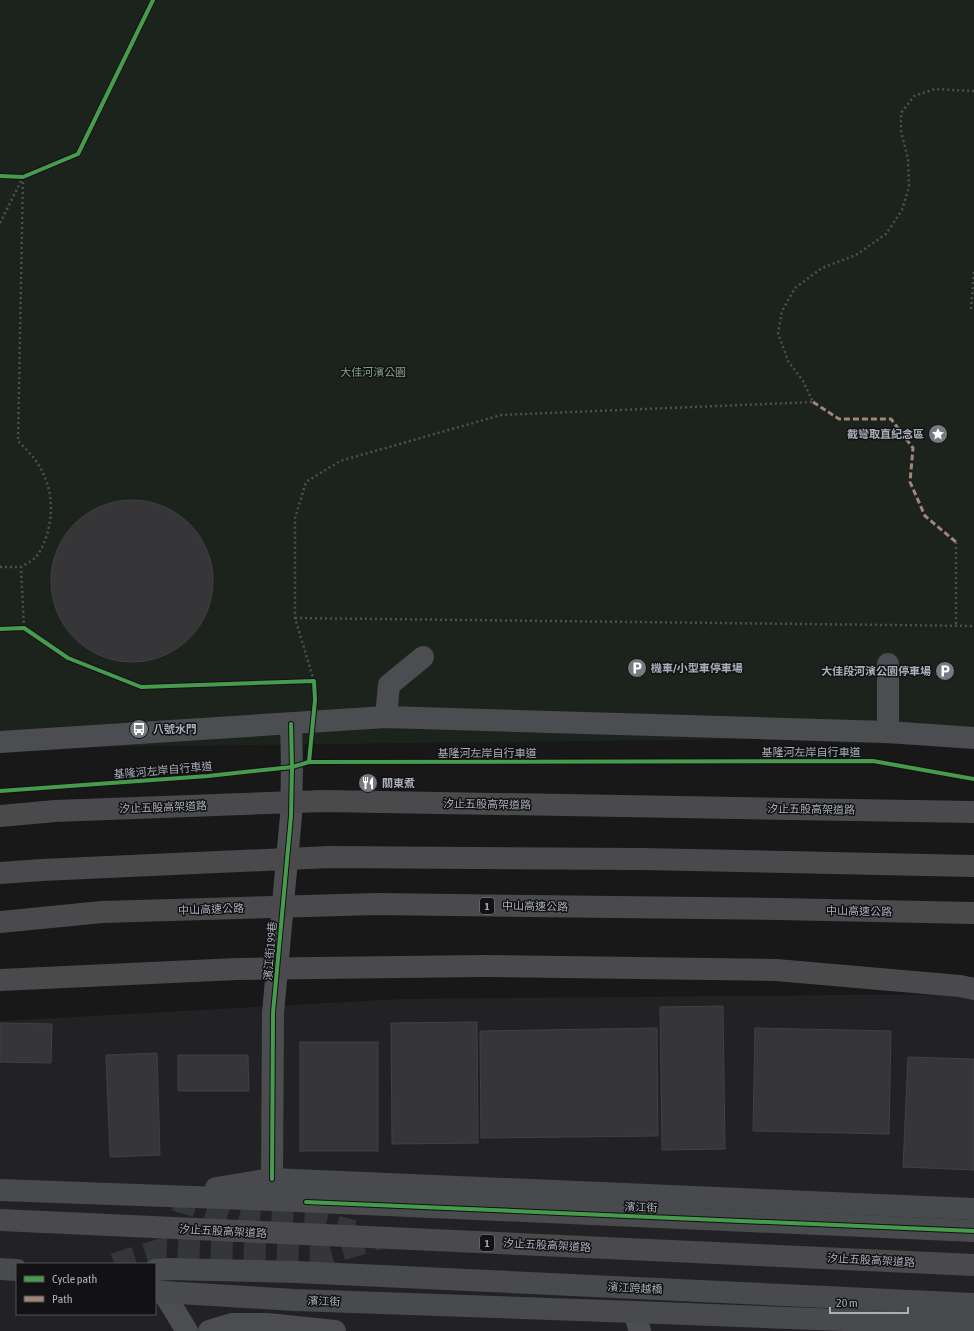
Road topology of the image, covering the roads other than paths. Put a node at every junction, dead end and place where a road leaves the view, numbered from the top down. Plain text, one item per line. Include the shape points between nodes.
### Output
1 (423, 657) dead end
2 (888, 664) dead end
3 (386, 717) junction
4 (291, 724) junction
5 (888, 732) junction
6 (974, 738) edge
7 (0, 742) edge
8 (974, 812) edge
9 (0, 816) edge
10 (974, 866) edge
11 (0, 873) edge
12 (974, 913) edge
13 (0, 922) edge
14 (0, 980) edge
15 (974, 990) edge
16 (272, 1179) junction
17 (0, 1190) edge
18 (163, 1196) junction
19 (974, 1209) edge
20 (0, 1220) edge
21 (974, 1231) edge
22 (974, 1265) edge
23 (0, 1269) edge
24 (16, 1270) edge
25 (156, 1270) edge
26 (159, 1291) edge
27 (974, 1304) edge
28 (637, 1321) edge
29 (974, 1326) edge
30 (187, 1331) edge
31 (210, 1331) edge
32 (335, 1331) edge

1 - 3 lane via 389,685
2 - 5 lane
3 - 4 lane
3 - 5 lane
4 - 7 lane
4 - 16 lane, 濱江街199巷 via 291,816 273,1013
5 - 6 lane
8 - 9 highway, 汐止五股高架道路, bridge via 324,801 55,811
10 - 11 highway, bridge via 642,859 330,857
12 - 13 highway, 中山高速公路 / 1, bridge via 376,904 102,912
14 - 15 highway, bridge via 237,969 483,966 776,970 960,986
16 - 18 main road, 濱江街
16 - 19 main road, 濱江街
17 - 18 main road, 濱江街
18 - 21 main road, 濱江街
20 - 22 highway, 汐止五股高架道路 / 1, bridge
23 - 24 main road
25 - 27 main road, 濱江跨越橋 via 296,1272
26 - 28 main road, 濱江街
26 - 30 lane
28 - 29 main road, 濱江街
31 - 32 lane via 232,1324 267,1324

